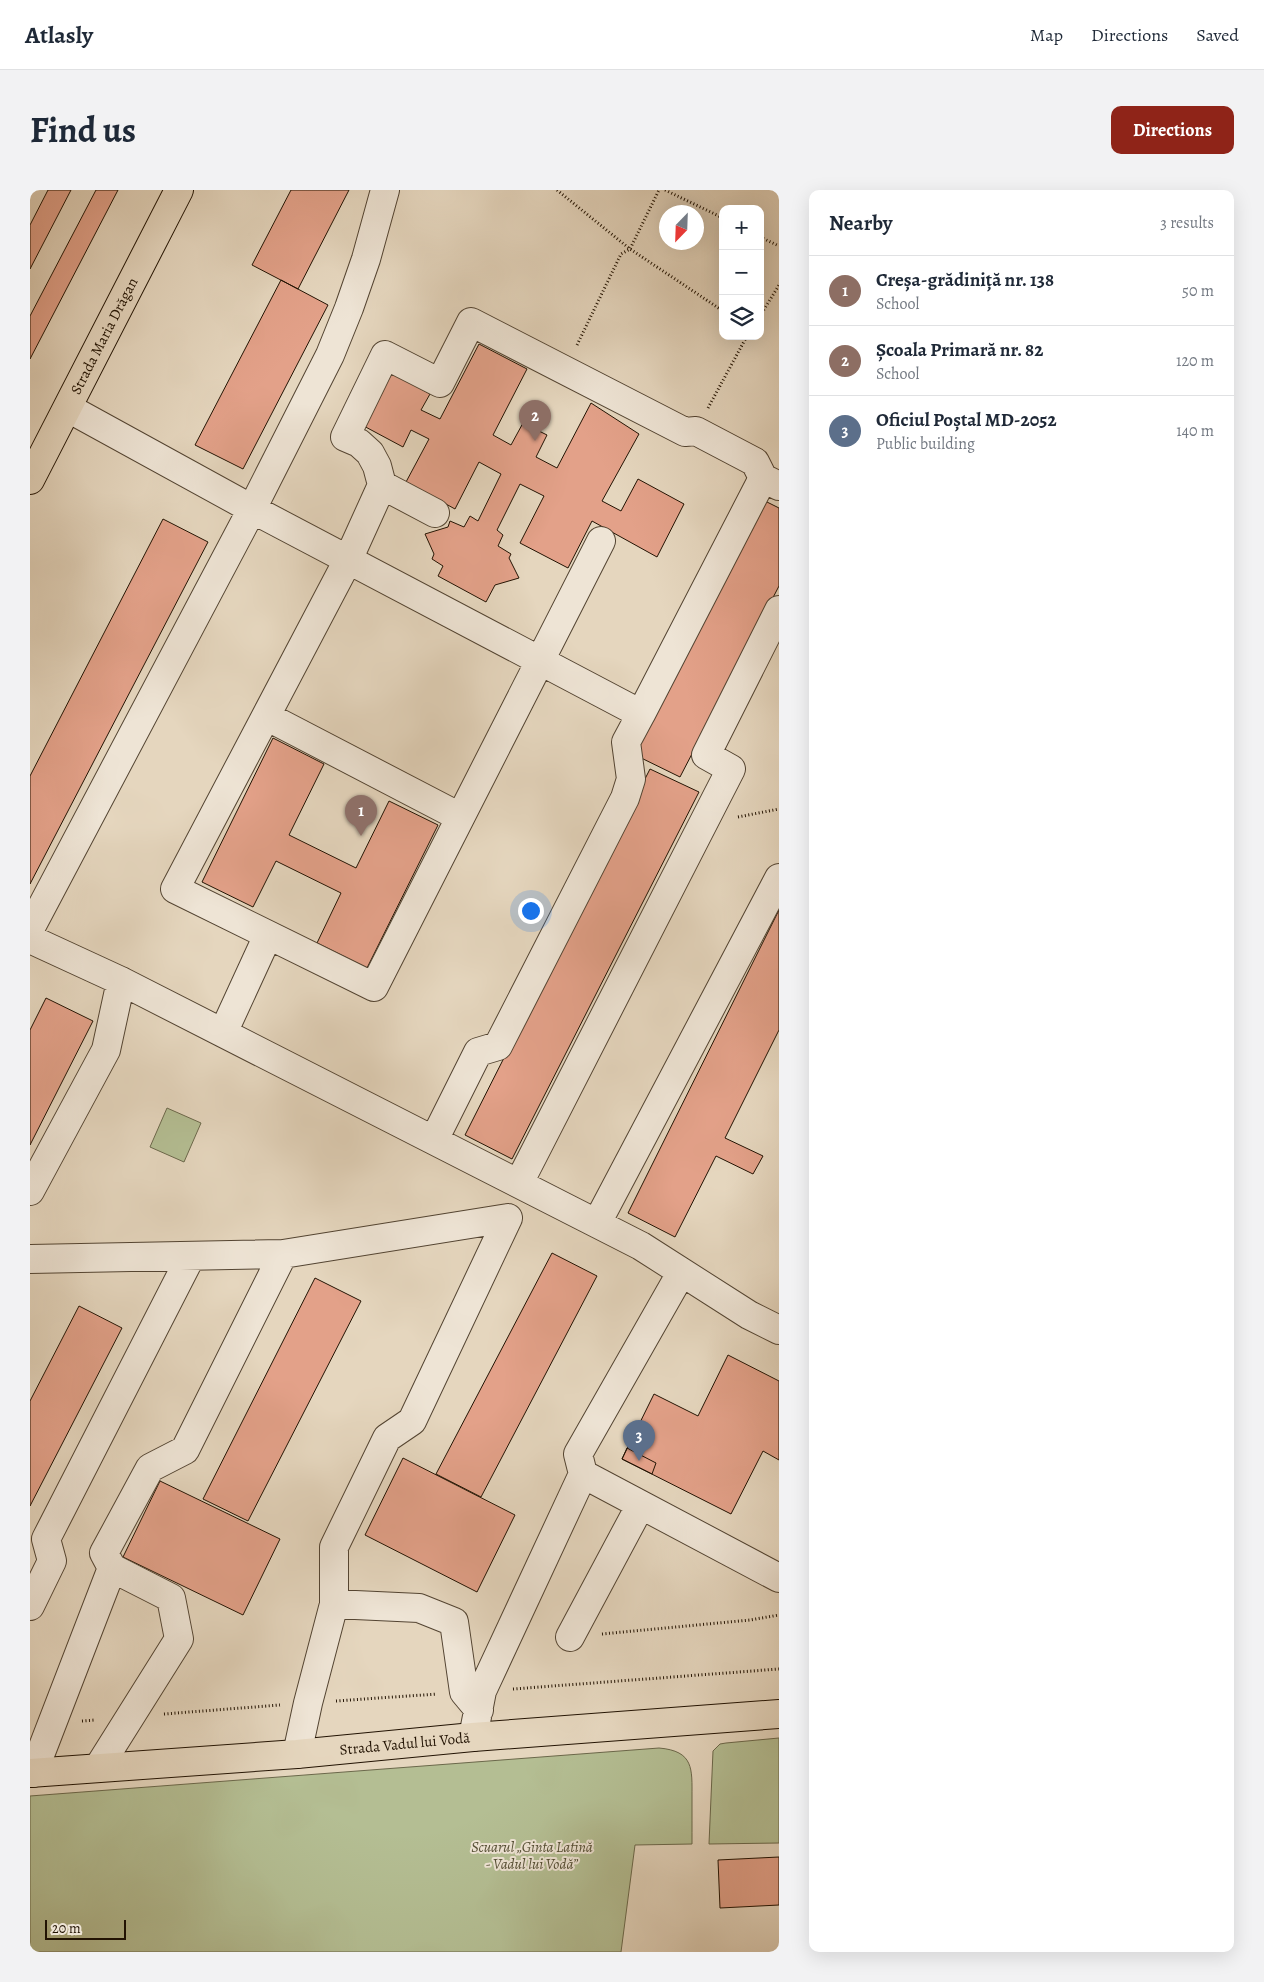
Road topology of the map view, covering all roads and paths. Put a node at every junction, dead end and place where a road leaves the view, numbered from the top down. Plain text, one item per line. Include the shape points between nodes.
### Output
1 (179, 190) edge
2 (385, 190) edge
3 (557, 190) edge
4 (659, 190) edge
5 (665, 190) edge
6 (719, 216) edge
7 (764, 239) edge
8 (779, 246) edge
9 (630, 248) junction
10 (779, 285) edge
11 (719, 308) edge
12 (764, 309) edge
13 (745, 340) edge
14 (576, 347) dead end
15 (68, 408) junction
16 (696, 432) junction
17 (37, 451) edge
18 (30, 480) edge
19 (771, 482) edge
20 (382, 485) junction
21 (252, 509) junction
22 (435, 514) dead end
23 (601, 542) dead end
24 (348, 560) junction
25 (779, 610) edge
26 (539, 661) junction
27 (640, 714) junction
28 (266, 716) junction
29 (779, 809) edge
30 (460, 817) junction
31 (704, 824) junction
32 (779, 878) edge
33 (30, 929) edge
34 (268, 935) junction
35 (30, 939) edge
36 (121, 981) junction
37 (223, 1032) junction
38 (434, 1140) junction
39 (519, 1183) junction
40 (30, 1190) edge
41 (597, 1223) junction
42 (283, 1254) junction
43 (191, 1256) junction
44 (30, 1260) edge
45 (682, 1273) junction
46 (779, 1330) edge
47 (583, 1474) junction
48 (640, 1506) junction
49 (112, 1568) junction
50 (779, 1578) edge
51 (334, 1604) junction
52 (30, 1606) edge
53 (779, 1615) edge
54 (570, 1637) joint
55 (779, 1669) edge
56 (475, 1697) junction
57 (308, 1703) junction
58 (779, 1714) edge
59 (129, 1717) junction
60 (52, 1725) junction
61 (474, 1738) junction
62 (297, 1754) junction
63 (98, 1768) junction
64 (32, 1773) edge

1 - 15 main road, Strada Maria Drăgan
2 - 21 lane via 366,259 330,355
3 - 9 path
4 - 9 path
5 - 6 path
7 - 8 path
9 - 11 path
9 - 14 path via 621,254
10 - 12 path
13 - 16 path
15 - 17 main road, Strada Maria Drăgan
15 - 21 lane
16 - 19 lane via 755,462
16 - 20 lane via 685,432 471,322 440,383 385,355 345,437 370,453
17 - 18 main road, Strada Maria Drăgan
19 - 27 lane
20 - 22 lane
20 - 24 lane
21 - 24 lane
21 - 33 lane
23 - 26 lane
24 - 26 lane
24 - 28 lane
25 - 31 lane via 706,755 732,769
26 - 27 lane
26 - 30 lane
27 - 38 lane via 626,742 630,780 625,798 498,1046 478,1052
28 - 30 lane
28 - 34 lane via 175,889
29 - 31 path
30 - 34 lane via 374,987
31 - 39 lane
32 - 41 lane
34 - 37 lane
35 - 36 lane
36 - 37 lane
36 - 40 lane via 106,1050
37 - 38 lane
38 - 39 lane
39 - 41 lane
41 - 45 lane
42 - 43 lane
42 - 49 lane via 185,1450 150,1468 104,1553
42 - 51 lane via 508,1218 412,1421 387,1438 334,1546
43 - 44 lane
43 - 52 lane via 46,1539 52,1560
45 - 46 lane via 750,1316
45 - 47 lane via 578,1454
47 - 48 lane
47 - 56 lane
48 - 50 lane
48 - 54 lane
49 - 59 lane via 171,1598 179,1639
49 - 60 lane
51 - 56 lane via 419,1608 454,1622
51 - 57 lane
53 - 54 path
55 - 56 path
56 - 57 path
56 - 61 lane
57 - 59 path
57 - 62 lane
58 - 61 main road, Strada Vadul lui Vodă
59 - 60 path
59 - 63 lane
60 - 64 lane
61 - 62 main road, Strada Vadul lui Vodă
62 - 63 main road, Strada Vadul lui Vodă
63 - 64 main road, Strada Vadul lui Vodă

